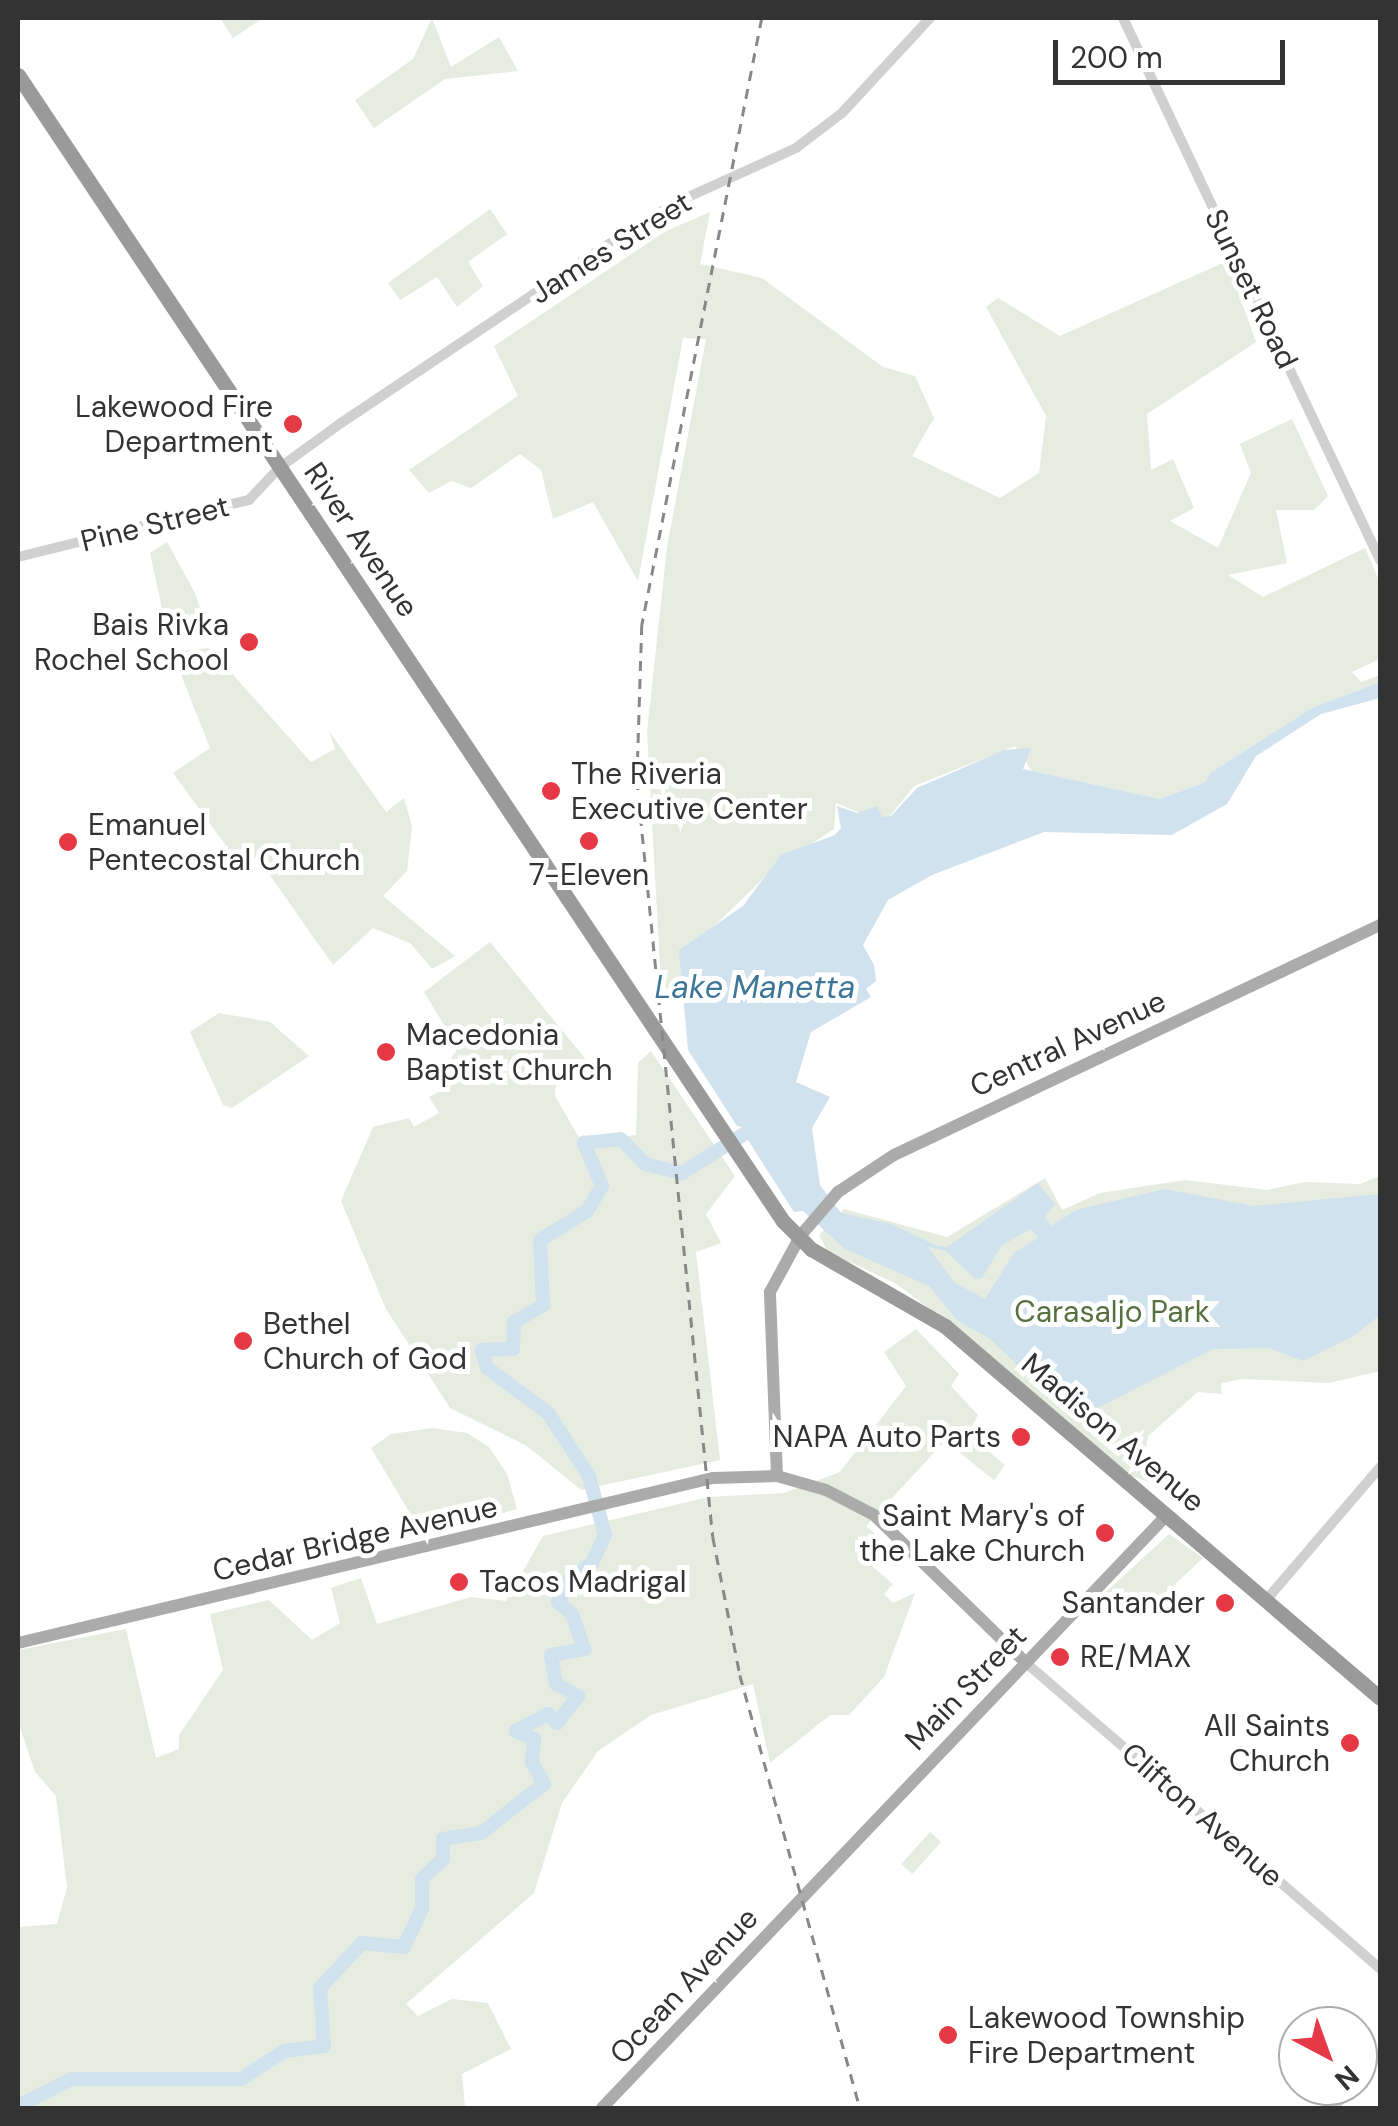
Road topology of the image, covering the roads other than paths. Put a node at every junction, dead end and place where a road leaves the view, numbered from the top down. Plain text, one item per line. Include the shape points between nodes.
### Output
1 (930, 18) edge
2 (1122, 18) edge
3 (18, 75) edge
4 (280, 468) junction
5 (18, 557) edge
6 (1380, 560) edge
7 (1380, 924) edge
8 (659, 1036) joint
9 (800, 1237) junction
10 (1380, 1467) edge
11 (777, 1476) junction
12 (1166, 1515) junction
13 (1267, 1600) junction
14 (18, 1643) edge
15 (1024, 1662) junction
16 (1380, 1698) edge
17 (800, 1895) joint
18 (1380, 1968) edge
19 (602, 2108) edge

1 - 4 street, James Street via 842,113 796,148 675,203
2 - 6 street, Sunset Road
3 - 4 highway, River Avenue
4 - 5 street, Pine Street via 260,493 237,505
4 - 8 highway, River Avenue
7 - 9 main road, Central Avenue via 894,1155 836,1194
8 - 9 highway, Madison Avenue
9 - 11 main road, Central Avenue via 770,1292
9 - 12 highway, Madison Avenue via 945,1326
10 - 13 street
11 - 14 main road, Cedar Bridge Avenue via 704,1481
11 - 15 main road, Cedar Bridge Avenue via 826,1490 874,1515
12 - 13 highway, Madison Avenue
12 - 15 main road, Main Street
13 - 16 highway, Madison Avenue
15 - 17 main road, Main Street
15 - 18 street, Clifton Avenue
17 - 19 main road, Ocean Avenue

